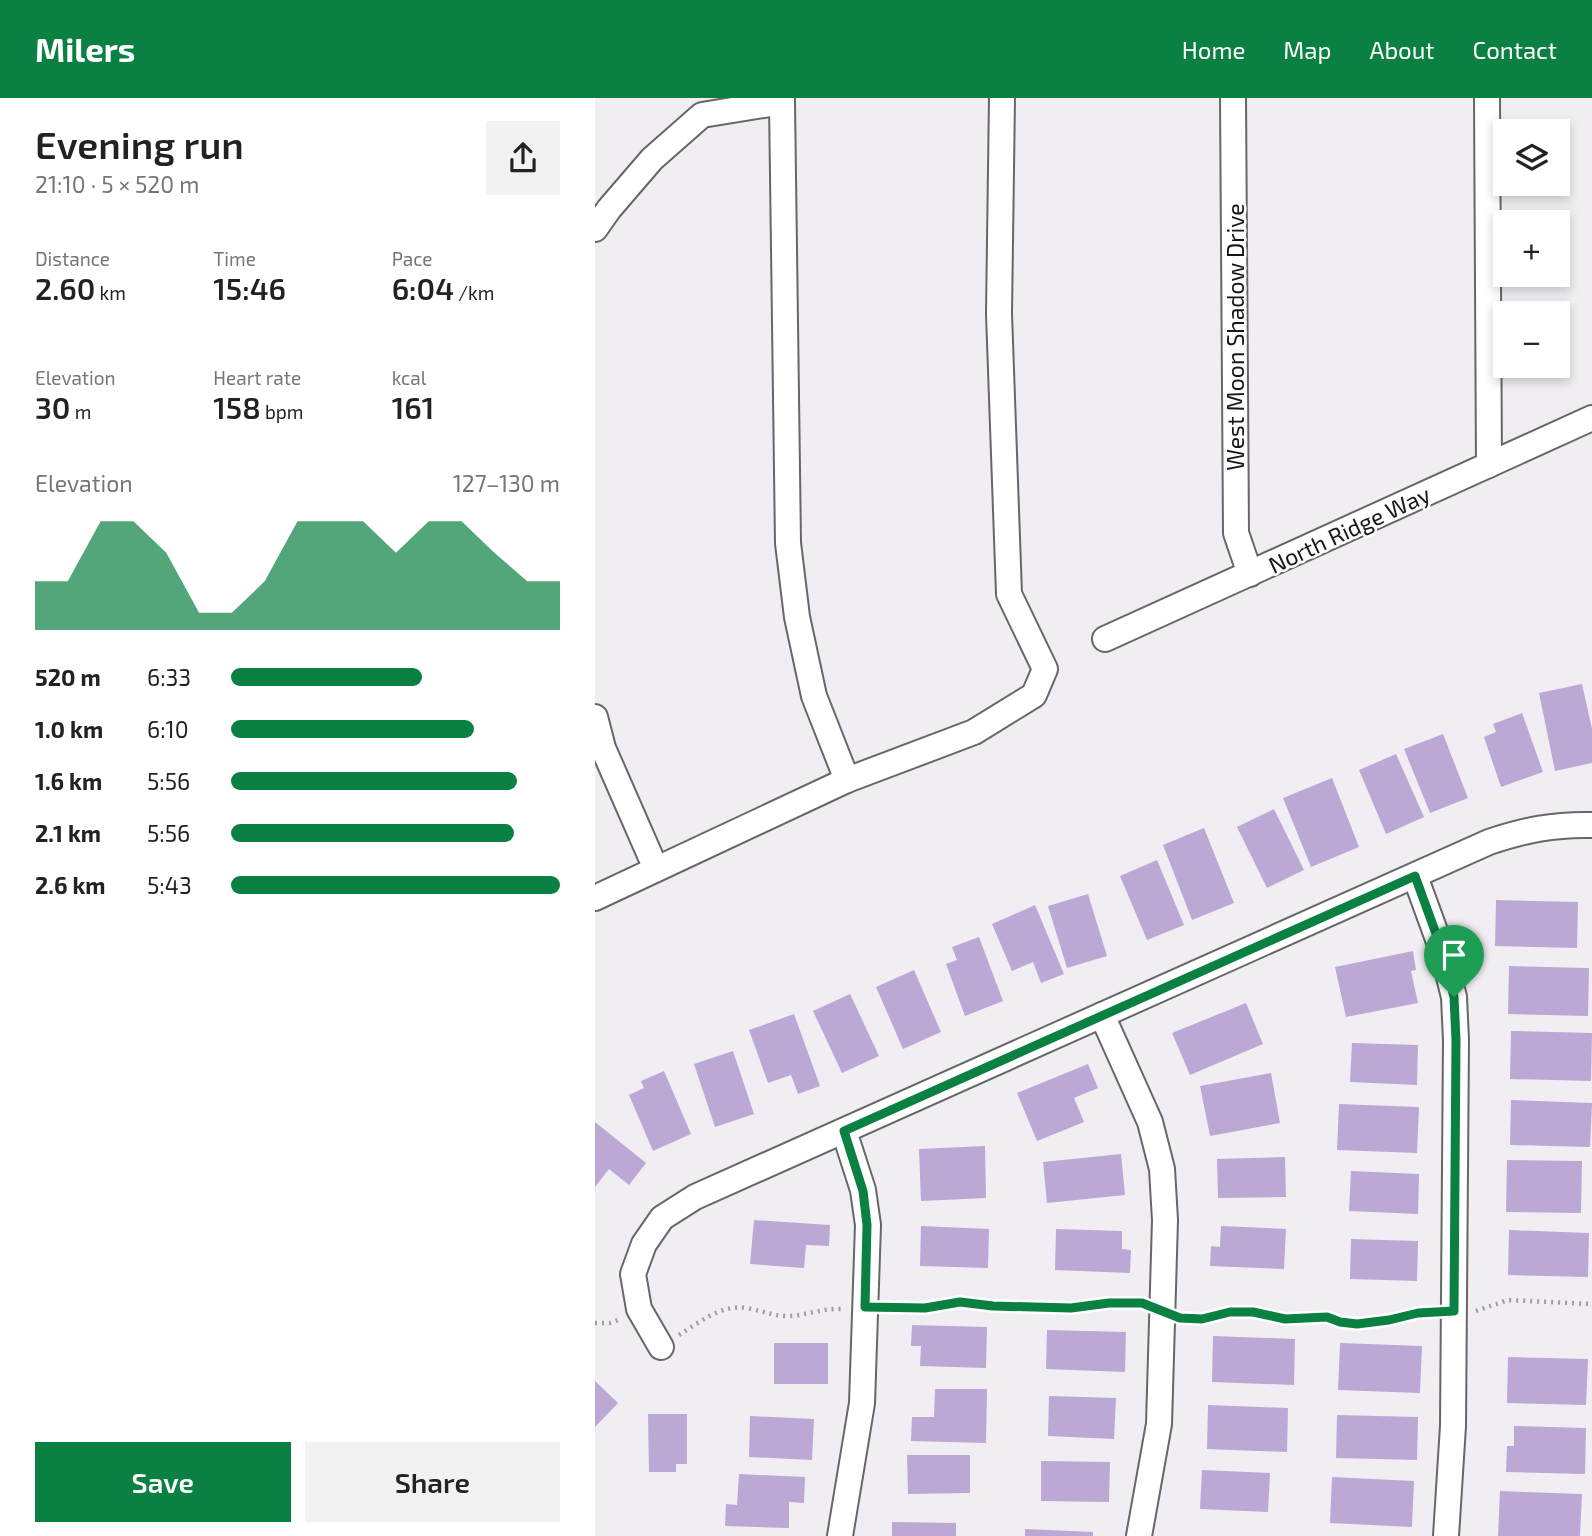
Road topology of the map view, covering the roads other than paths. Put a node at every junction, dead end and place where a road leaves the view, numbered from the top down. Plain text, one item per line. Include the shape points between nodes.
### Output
1 (1002, 98) edge
2 (1233, 98) edge
3 (1487, 98) edge
4 (782, 100) edge
5 (595, 229) edge
6 (1592, 418) edge
7 (1489, 465) junction
8 (1250, 574) junction
9 (1105, 639) dead end
10 (595, 717) edge
11 (847, 780) junction
12 (1592, 825) edge
13 (656, 869) junction
14 (1415, 876) junction
15 (595, 898) edge
16 (1103, 1015) junction
17 (844, 1131) junction
18 (661, 1347) road end
19 (840, 1536) edge
20 (1139, 1536) edge
21 (1446, 1536) edge

1 - 11 street via 999,314 1009,594 1045,669 1034,695 974,732
2 - 8 street, West Moon Shadow Drive via 1236,533
3 - 7 street
4 - 5 street via 702,115 652,159
4 - 11 street via 788,543 797,617 814,696
6 - 7 street, North Ridge Way
7 - 8 street, North Ridge Way
8 - 9 street, North Ridge Way
10 - 13 street via 603,748
11 - 13 street
12 - 14 street via 1526,830
13 - 15 street
14 - 16 street
14 - 21 street via 1454,997 1453,1426
16 - 17 street
16 - 20 street via 1150,1122 1162,1169 1165,1220 1159,1424
17 - 18 street via 695,1197 662,1218 644,1244 633,1274 639,1309
17 - 19 street via 863,1191 867,1225 862,1403

